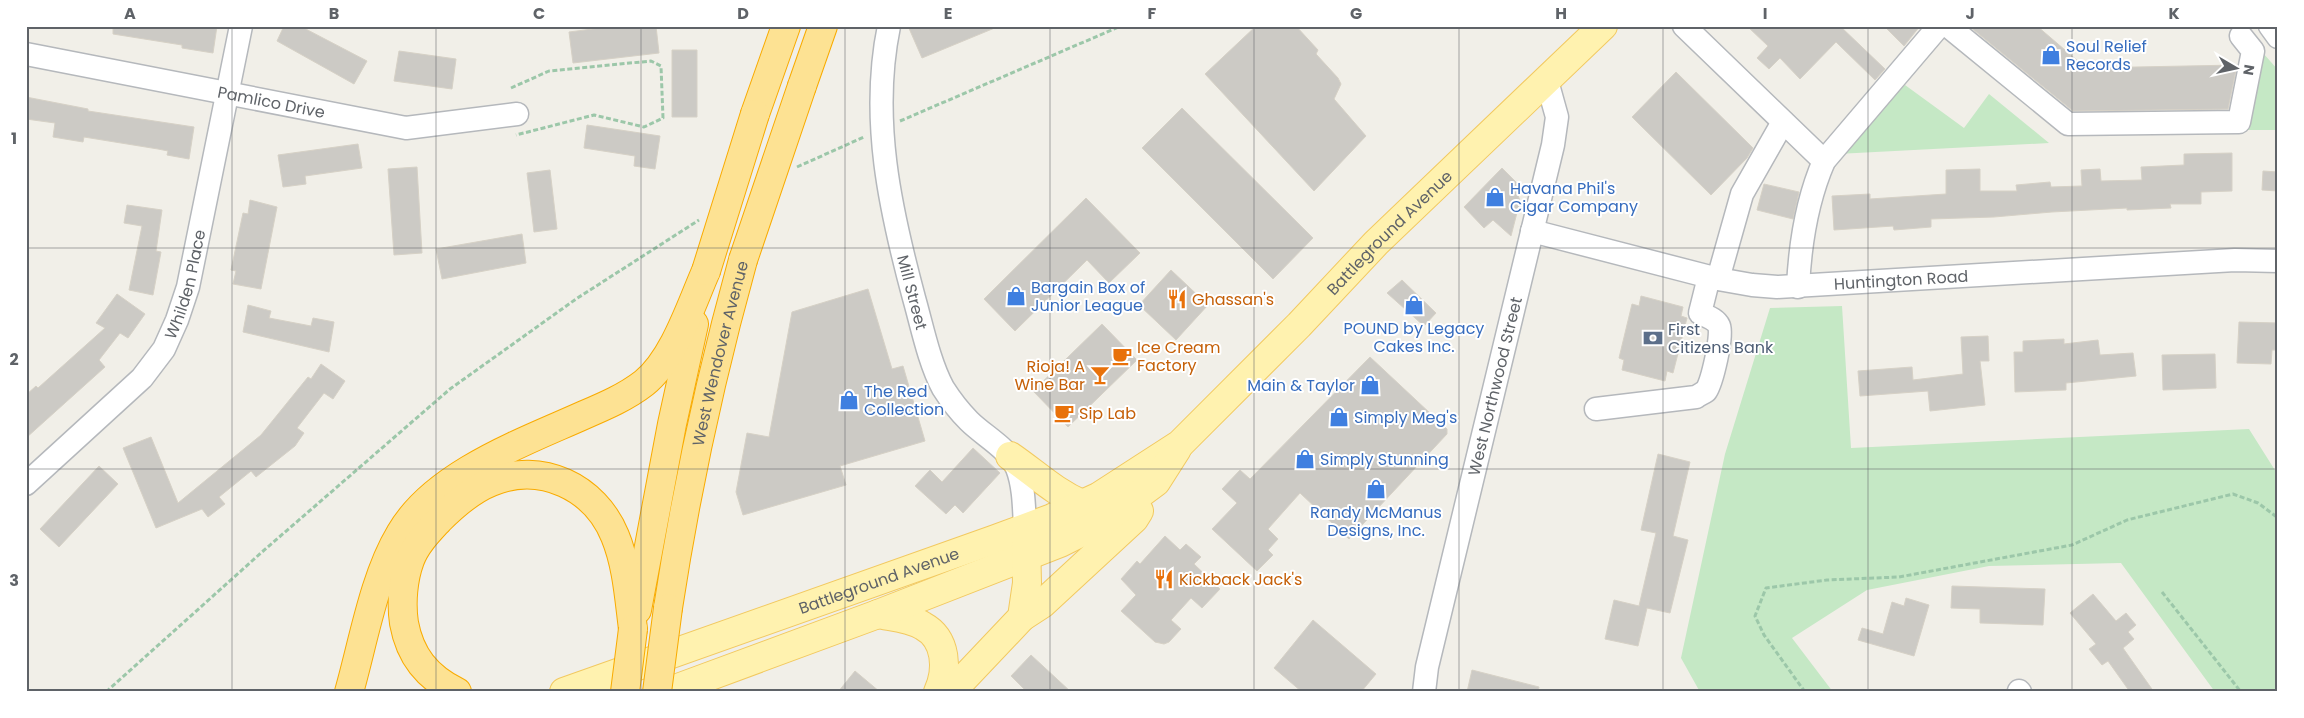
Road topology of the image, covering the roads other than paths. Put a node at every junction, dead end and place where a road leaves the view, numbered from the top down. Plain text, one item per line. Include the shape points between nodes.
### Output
1 (241, 26) edge
2 (786, 26) edge
3 (823, 26) edge
4 (888, 26) edge
5 (1603, 26) edge
6 (1684, 26) edge
7 (1939, 26) edge
8 (1948, 26) edge
9 (2270, 26) edge
10 (2241, 36) dead end
11 (2278, 37) edge
12 (26, 54) edge
13 (1547, 81) junction
14 (228, 92) junction
15 (1783, 122) junction
16 (516, 125) road end
17 (1824, 161) junction
18 (1532, 231) junction
19 (2278, 261) edge
20 (706, 271) junction
21 (1713, 278) junction
22 (1798, 286) junction
23 (1596, 409) dead end
24 (1180, 444) junction
25 (1010, 456) junction
26 (1156, 482) junction
27 (26, 484) edge
28 (1082, 504) junction
29 (1025, 528) junction
30 (1027, 556) junction
31 (878, 614) junction
32 (1022, 617) junction
33 (633, 629) junction
34 (1426, 667) junction
35 (349, 692) edge
36 (457, 692) edge
37 (564, 692) edge
38 (625, 692) edge
39 (657, 692) edge
40 (667, 692) edge
41 (938, 692) edge
42 (950, 692) edge
43 (1415, 692) edge
44 (1424, 692) edge

1 - 14 street, Whilden Place
2 - 20 highway, West Wendover Avenue, bridge
3 - 39 highway, West Wendover Avenue, bridge via 743,260 723,330 690,474
4 - 25 street, Mill Street via 884,50 882,129 887,178 926,340 943,388 968,420
5 - 13 main road, Battleground Avenue
6 - 15 street
7 - 17 street
8 - 10 street via 2068,124 2239,122 2253,51
9 - 11 street
12 - 14 street, Pamlico Drive
13 - 18 street, West Northwood Street via 1557,117
13 - 24 main road, Battleground Avenue via 1376,243
14 - 16 street, Pamlico Drive via 406,128
14 - 27 street, Whilden Place via 188,287 164,349 142,378
15 - 17 street
15 - 21 street via 1742,194
17 - 22 street via 1809,211
18 - 21 street, Huntington Road
18 - 34 street, West Northwood Street
19 - 22 street, Huntington Road via 2235,260
20 - 33 highway, West Wendover Avenue via 672,424
20 - 35 highway via 670,350 645,382 618,400 489,458 432,494 400,533 382,574
21 - 22 street, Huntington Road via 1752,285
21 - 23 street via 1700,313 1716,321 1720,327 1720,338 1705,392 1696,397
24 - 26 main road, Battleground Avenue
24 - 28 main road, Battleground Avenue
25 - 28 main road via 1054,490
25 - 29 street, Mill Street via 1022,486
26 - 30 main road, Battleground Avenue via 1102,522
26 - 32 main road via 1134,519 1042,604
28 - 29 main road, Battleground Avenue
29 - 30 main road
29 - 37 main road, Battleground Avenue
30 - 31 main road, Battleground Avenue
30 - 32 main road
31 - 40 main road, Battleground Avenue
31 - 41 main road via 909,620 934,634 944,659 944,673
32 - 42 main road
33 - 36 highway via 623,560 615,535 589,496 569,483 535,476 516,476 492,482 470,493 425,536 410,559 404,588 403,612 412,652 440,683
33 - 38 highway, West Wendover Avenue, bridge
34 - 43 street
34 - 44 street, West Northwood Street

